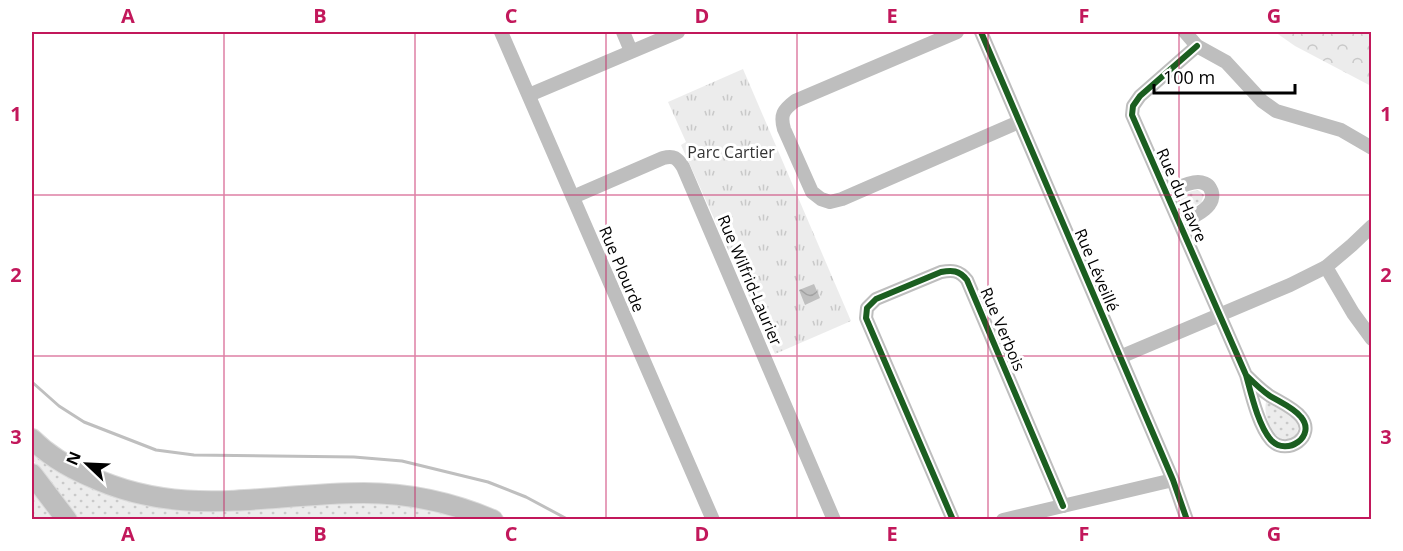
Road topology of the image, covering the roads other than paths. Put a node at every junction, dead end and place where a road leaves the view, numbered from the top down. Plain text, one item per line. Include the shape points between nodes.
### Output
1 (501, 32) edge
2 (623, 32) edge
3 (678, 32) edge
4 (957, 32) edge
5 (981, 32) edge
6 (1185, 32) edge
7 (1197, 46) junction
8 (631, 51) junction
9 (529, 96) junction
10 (1019, 122) junction
11 (1371, 148) edge
12 (1166, 193) junction
13 (573, 197) junction
14 (1180, 223) junction
15 (1371, 226) edge
16 (1326, 267) junction
17 (1219, 315) junction
18 (1371, 339) edge
19 (1120, 357) junction
20 (1246, 375) junction
21 (32, 439) edge
22 (32, 474) edge
23 (1173, 480) junction
24 (1064, 506) junction
25 (67, 519) edge
26 (493, 519) edge
27 (713, 519) edge
28 (834, 519) edge
29 (953, 519) edge
30 (1002, 519) edge
31 (1187, 519) edge

1 - 9 street, Rue Plourde
2 - 8 street
3 - 8 street
4 - 10 street via 786,107 781,119 784,129 812,192 830,202 842,199
5 - 10 street, Rue Léveillé
6 - 7 street
7 - 11 street via 1226,62 1276,111 1341,130
7 - 12 street, Rue du Havre via 1133,106 1132,115
8 - 9 street
9 - 13 street, Rue Plourde
10 - 19 street, Rue Léveillé
12 - 14 street, Rue du Havre
12 - 14 street via 1198,182 1210,188 1210,204 1203,212
13 - 27 street, Rue Plourde
13 - 28 street, Rue Wilfrid-Laurier via 663,158 677,158
14 - 17 street, Rue du Havre
15 - 16 street
16 - 17 street
16 - 18 street
17 - 19 street
17 - 20 street, Rue du Havre
19 - 23 street, Rue Léveillé
20 - 20 street, Rue du Havre via 1271,440 1287,447 1296,445 1305,432 1300,415
21 - 26 highway via 76,471 130,493 156,498 207,502 387,494 467,509
22 - 25 highway
23 - 24 street
23 - 31 street, Rue Léveillé
24 - 29 street, Rue Verbois via 967,280 950,270 876,299 867,308 866,318
24 - 30 street

